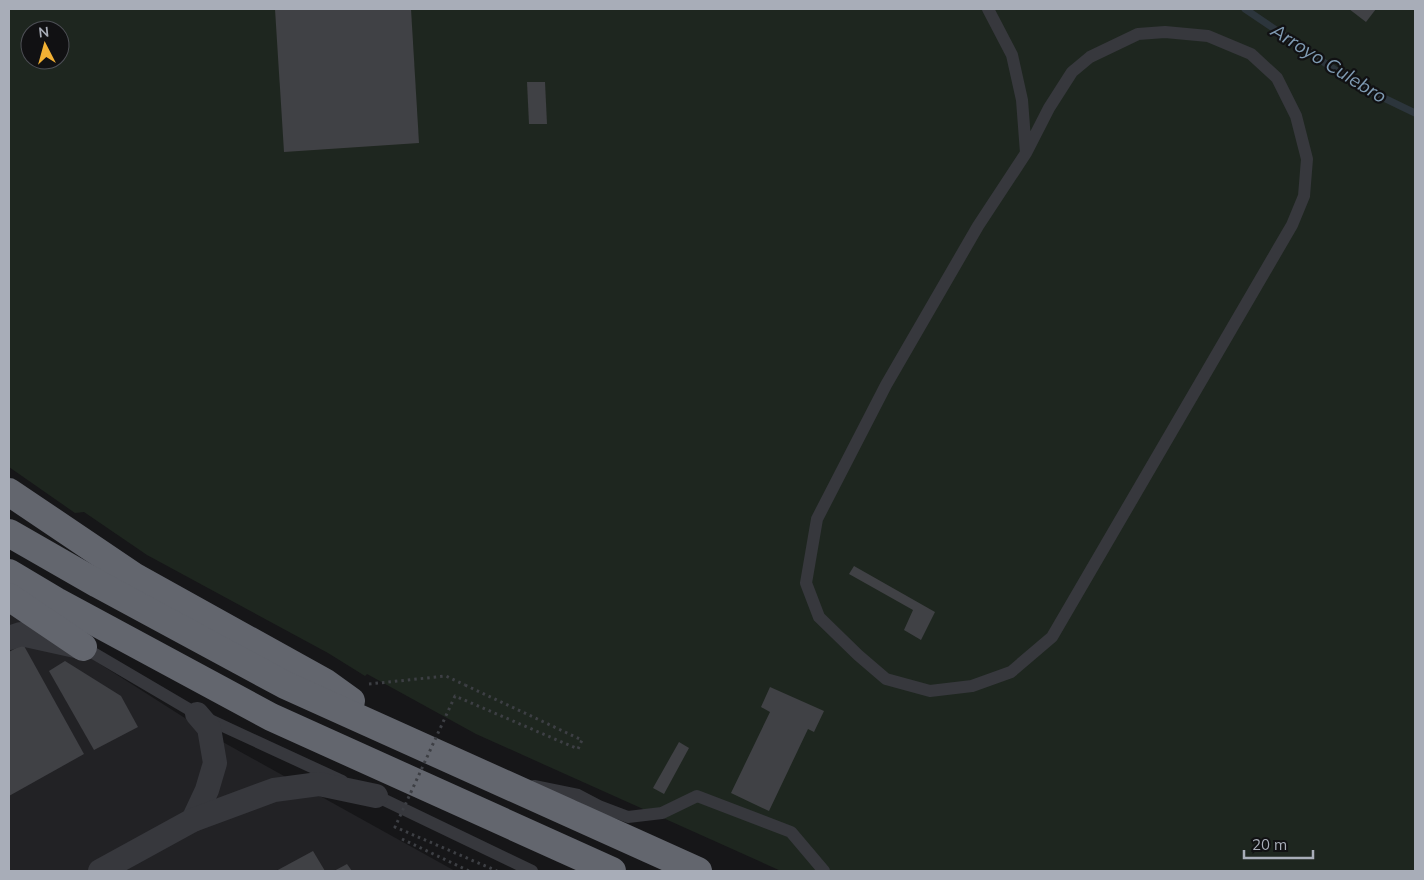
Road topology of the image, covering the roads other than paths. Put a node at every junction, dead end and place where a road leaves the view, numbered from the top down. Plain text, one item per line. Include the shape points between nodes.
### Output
1 (988, 9) edge
2 (1026, 153) junction
3 (9, 492) edge
4 (9, 533) edge
5 (9, 573) edge
6 (9, 597) edge
7 (9, 638) edge
8 (83, 647) junction
9 (197, 714) junction
10 (403, 738) junction
11 (490, 778) junction
12 (376, 796) junction
13 (193, 820) junction
14 (100, 871) edge
15 (532, 871) edge
16 (612, 871) edge
17 (698, 871) edge
18 (824, 871) edge

1 - 2 lane via 1012,55 1022,100
2 - 2 lane via 978,226 886,385 817,519 810,553 806,583 818,617 886,679 930,691 972,686 1011,672 1052,637 1292,225 1304,196 1307,159 1296,116 1277,78 1251,54 1208,36 1165,32 1138,34 1090,57 1072,72
3 - 10 highway via 135,577 326,683
4 - 10 highway via 285,685
5 - 16 highway via 271,717
6 - 8 highway
7 - 8 street via 21,634
8 - 9 lane
9 - 12 lane
9 - 13 street via 209,728 215,763
10 - 11 highway
11 - 17 highway
11 - 18 lane via 578,795 628,817 662,813 697,796 791,832
12 - 13 street via 319,784 274,790
12 - 15 lane
13 - 14 street

